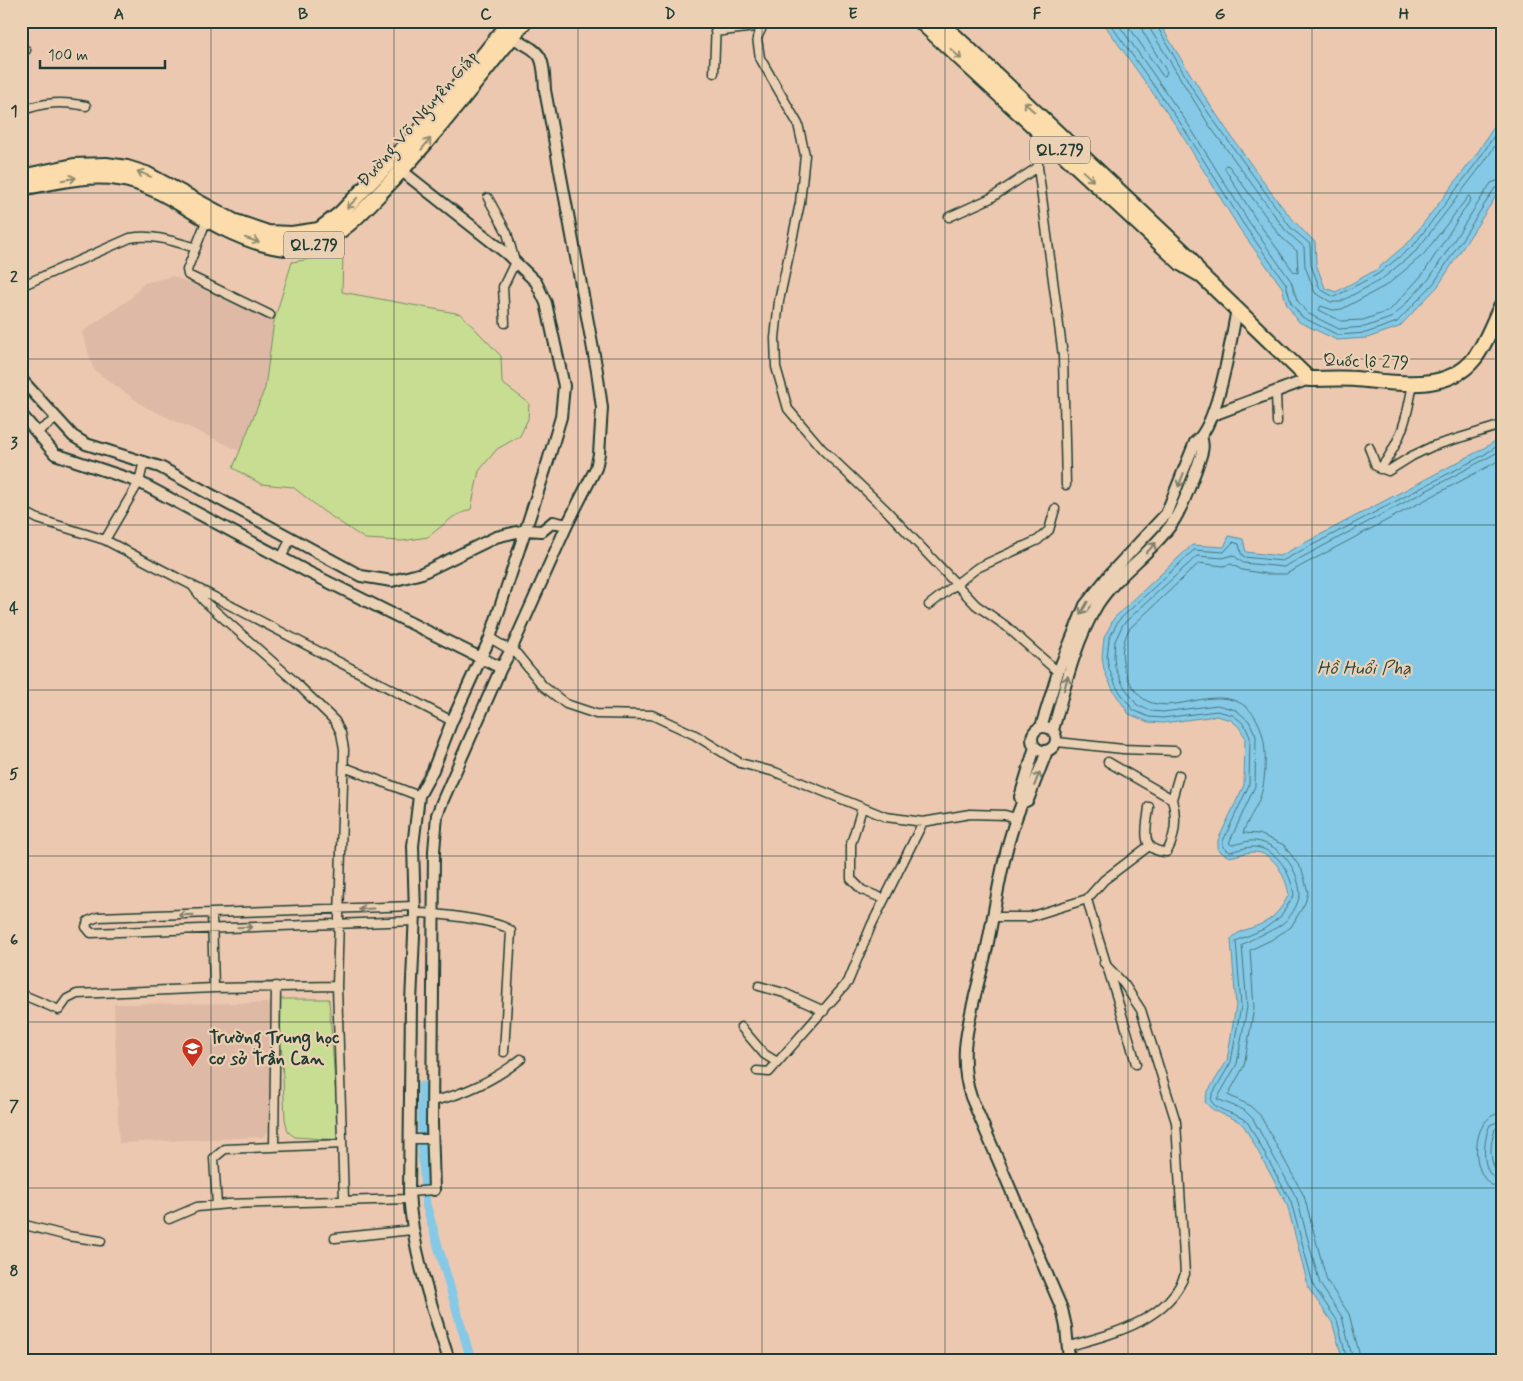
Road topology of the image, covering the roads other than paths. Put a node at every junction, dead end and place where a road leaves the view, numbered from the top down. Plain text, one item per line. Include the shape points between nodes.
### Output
1 (525, 21) edge
2 (716, 21) edge
3 (920, 21) edge
4 (938, 21) edge
5 (764, 23) edge
6 (509, 30) edge
7 (716, 32) junction
8 (714, 73) dead end
9 (86, 106) dead end
10 (21, 112) edge
11 (1047, 133) junction
12 (1038, 167) junction
13 (402, 171) junction
14 (21, 177) edge
15 (21, 188) edge
16 (488, 198) dead end
17 (949, 217) dead end
18 (207, 219) junction
19 (196, 248) junction
20 (515, 262) junction
21 (21, 286) edge
22 (1502, 305) edge
23 (1237, 309) junction
24 (270, 315) dead end
25 (505, 323) dead end
26 (21, 379) edge
27 (1309, 379) junction
28 (1413, 383) junction
29 (1276, 392) junction
30 (21, 414) edge
31 (1213, 415) junction
32 (54, 420) junction
33 (1277, 422) dead end
34 (1502, 426) edge
35 (40, 430) junction
36 (1201, 437) junction
37 (1369, 447) dead end
38 (144, 462) junction
39 (1380, 469) junction
40 (140, 478) junction
41 (1066, 485) dead end
42 (1055, 509) dead end
43 (21, 510) edge
44 (566, 525) junction
45 (525, 530) junction
46 (291, 539) junction
47 (105, 540) junction
48 (283, 554) junction
49 (956, 582) junction
50 (191, 584) junction
51 (929, 605) dead end
52 (490, 638) junction
53 (511, 650) junction
54 (480, 658) junction
55 (501, 668) junction
56 (1058, 672) junction
57 (452, 721) junction
58 (1041, 727) junction
59 (1053, 730) junction
60 (1056, 742) junction
61 (1035, 747) junction
62 (1047, 751) junction
63 (1175, 751) dead end
64 (1108, 762) dead end
65 (344, 767) junction
66 (1179, 775) dead end
67 (419, 796) junction
68 (1172, 799) junction
69 (1022, 803) junction
70 (1149, 807) dead end
71 (862, 808) junction
72 (1016, 818) junction
73 (922, 822) junction
74 (1149, 846) junction
75 (884, 899) junction
76 (1087, 899) junction
77 (340, 910) junction
78 (414, 913) junction
79 (433, 913) junction
80 (212, 914) junction
81 (993, 917) junction
82 (339, 924) junction
83 (213, 929) junction
84 (1104, 962) junction
85 (276, 986) junction
86 (338, 986) junction
87 (759, 986) dead end
88 (214, 988) junction
89 (21, 994) edge
90 (824, 1011) junction
91 (741, 1027) dead end
92 (504, 1052) dead end
93 (521, 1059) dead end
94 (777, 1062) junction
95 (1136, 1064) dead end
96 (757, 1071) dead end
97 (432, 1101) junction
98 (410, 1139) junction
99 (427, 1139) junction
100 (342, 1144) junction
101 (274, 1147) junction
102 (429, 1190) joint
103 (409, 1195) junction
104 (344, 1200) junction
105 (217, 1205) junction
106 (169, 1219) dead end
107 (21, 1224) edge
108 (412, 1230) junction
109 (335, 1238) dead end
110 (101, 1241) dead end
111 (1069, 1346) junction
112 (449, 1360) edge
113 (1069, 1360) edge

1 - 6 highway, Đường Võ Nguyên Giáp / QL.279
2 - 7 street
3 -> 11 highway, QL.279
11 -> 4 highway, QL.279
5 - 7 street
5 - 49 street via 757,38 760,58 798,124 805,155 800,203 779,301 775,338 776,367 784,402 822,448
13 -> 6 highway, Đường Võ Nguyên Giáp / QL.279
6 -> 14 highway, Đường Võ Nguyên Giáp / QL.279 via 437,114 340,214 319,230 268,233 232,221 146,174 106,164 74,166
6 - 44 street via 544,61 545,90 602,408 596,468
7 - 8 street
9 - 10 street via 50,102
11 - 12 street
11 - 23 highway, Quốc lộ 279 / QL.279 via 1182,264 1201,275
12 - 17 street via 991,198
12 - 41 street via 1063,356
18 -> 13 highway, Đường Võ Nguyên Giáp / QL.279 via 259,242 291,248 314,245 332,236 360,214
13 - 20 street
15 -> 18 highway, Đường Võ Nguyên Giáp / QL.279 via 85,176 120,178 157,192
16 - 20 street via 508,233
18 - 19 street
19 - 21 street via 159,237 130,238
19 - 24 street via 188,275
20 - 25 street via 503,287
20 - 45 street via 536,282 546,303 564,386 561,417
22 - 28 highway, Quốc lộ 279 via 1472,361 1444,379
23 - 27 highway, Quốc lộ 279 / QL.279
23 - 31 street
26 - 32 street
27 - 28 highway, Quốc lộ 279
27 - 29 street
28 - 39 street via 1404,428
29 - 31 street
29 - 33 street
30 - 35 street
31 - 36 street
32 - 35 street
32 - 38 street via 86,444
34 - 39 street via 1433,446 1388,471
35 - 40 street via 55,454
36 -> 56 street via 1195,442 1166,514 1085,605
59 -> 36 street via 1086,626 1108,592 1173,522 1197,466 1204,444
37 - 39 street
38 - 40 street
38 - 46 street via 160,467
40 - 47 street
40 - 48 street
42 - 49 street via 1049,530 1038,540 977,568
43 - 47 street via 38,519
44 - 45 street via 553,522 542,531
44 - 53 street
45 - 46 street via 496,538 422,573 392,580 361,576
45 - 52 street
46 - 48 street
47 - 50 street
48 - 54 street
49 - 51 street
49 - 56 street via 976,605 1006,626
50 - 57 street
50 - 65 street via 204,601 335,721 341,733
52 - 53 street
52 - 54 street
53 - 55 street
53 - 71 street via 523,659 543,686 566,704 596,714 652,715 695,735 740,763 775,772
54 - 55 street
54 - 57 street
55 - 79 street via 437,815
56 - 58 street
57 - 67 street
58 - 59 street
58 - 61 street via 1032,735
59 - 60 street
60 - 62 street
60 - 63 street
61 - 62 street
61 - 69 street via 1020,797
69 -> 62 street via 1028,800
64 - 68 street
65 - 67 street
65 - 77 street
66 - 68 street
67 - 78 street via 413,846
68 - 74 street via 1175,829 1170,848 1167,852 1158,852
69 - 72 street
70 - 74 street via 1145,838
71 - 73 street via 886,817
71 - 75 street via 850,844 851,879 862,890
72 - 73 street via 970,814
72 - 81 street
73 - 75 street
74 - 76 street via 1104,880
75 - 90 street via 848,982
76 - 81 street via 1029,917
76 - 84 street
78 -> 77 street
77 - 80 street
77 - 82 street
78 - 79 street
78 - 82 street
78 - 98 street
79 - 92 street via 501,925 511,931
79 - 97 street
80 - 83 street
80 -> 83 street via 98,917 88,921 86,927 90,933
81 - 111 street via 966,1046 966,1082 1054,1288
83 -> 82 street
82 - 86 street
83 - 88 street
84 - 95 street via 1125,1018
84 - 111 street via 1141,1010 1176,1122 1185,1274 1180,1288 1168,1301 1139,1322 1125,1330
85 - 86 street
85 - 88 street
85 - 101 street
86 - 100 street
87 - 90 street
88 - 89 street via 77,994 67,999 59,1010
90 - 94 street
91 - 94 street via 764,1054
93 - 97 street via 474,1087
94 - 96 street via 769,1072
97 - 99 street
98 - 99 street
98 - 103 street
99 - 102 street
100 - 101 street
100 - 104 street
101 - 105 street via 225,1149 218,1153 214,1158
102 - 103 street
103 - 104 street
103 - 108 street
104 - 105 street
105 - 106 street via 197,1207
107 - 110 street
108 - 109 street
108 - 112 street via 416,1254
111 - 113 street

